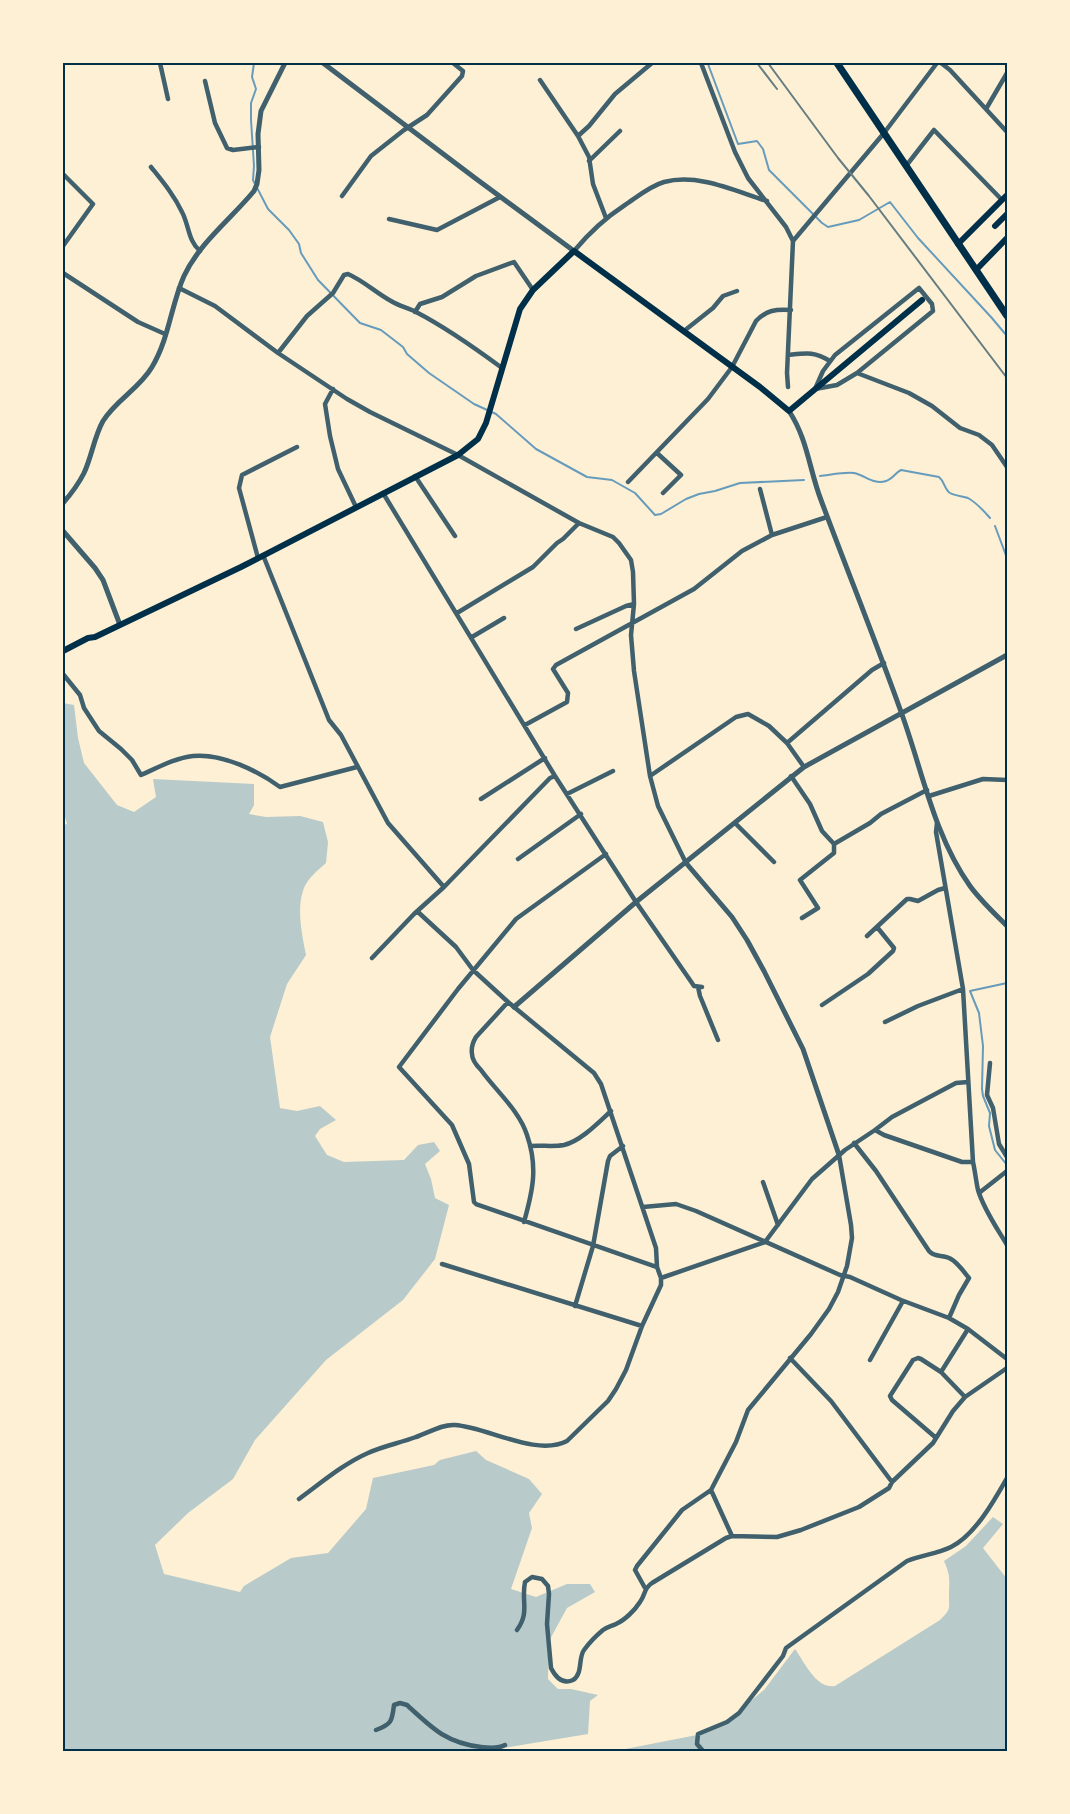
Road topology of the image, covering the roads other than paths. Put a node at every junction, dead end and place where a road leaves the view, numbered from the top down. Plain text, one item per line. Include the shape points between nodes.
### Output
1 (160, 63) edge
2 (285, 63) edge
3 (323, 63) edge
4 (453, 63) edge
5 (652, 63) edge
6 (701, 63) edge
7 (837, 63) edge
8 (939, 63) edge
9 (1007, 74) edge
10 (540, 80) dead end
11 (205, 81) dead end
12 (168, 99) dead end
13 (986, 109) junction
14 (409, 127) junction
15 (620, 131) dead end
16 (1007, 132) edge
17 (884, 133) junction
18 (578, 135) junction
19 (259, 147) junction
20 (589, 161) junction
21 (906, 166) junction
22 (151, 167) dead end
23 (63, 174) edge
24 (342, 196) dead end
25 (500, 197) junction
26 (1005, 198) edge
27 (767, 201) junction
28 (1007, 214) edge
29 (606, 218) junction
30 (389, 219) dead end
31 (995, 226) dead end
32 (1007, 238) edge
33 (793, 241) junction
34 (958, 244) junction
35 (63, 246) edge
36 (200, 251) junction
37 (574, 251) junction
38 (976, 270) junction
39 (63, 273) edge
40 (179, 288) junction
41 (533, 290) junction
42 (737, 291) dead end
43 (922, 300) dead end
44 (791, 310) junction
45 (415, 312) junction
46 (1007, 316) edge
47 (684, 331) junction
48 (165, 334) junction
49 (278, 353) junction
50 (788, 355) junction
51 (830, 361) junction
52 (732, 367) junction
53 (502, 368) junction
54 (857, 373) junction
55 (788, 387) dead end
56 (333, 389) junction
57 (814, 389) junction
58 (789, 411) junction
59 (297, 447) dead end
60 (657, 453) junction
61 (458, 454) junction
62 (1007, 467) edge
63 (415, 477) junction
64 (628, 483) dead end
65 (760, 489) dead end
66 (383, 493) junction
67 (663, 493) dead end
68 (63, 503) edge
69 (356, 507) junction
70 (827, 517) junction
71 (579, 523) junction
72 (63, 531) edge
73 (772, 535) junction
74 (455, 536) dead end
75 (261, 556) junction
76 (634, 604) junction
77 (457, 614) junction
78 (504, 618) dead end
79 (633, 624) junction
80 (120, 626) junction
81 (576, 629) dead end
82 (472, 637) junction
83 (63, 651) edge
84 (1007, 656) edge
85 (884, 663) junction
86 (63, 674) edge
87 (902, 714) junction
88 (525, 724) junction
89 (787, 743) junction
90 (545, 758) junction
91 (357, 767) junction
92 (804, 767) junction
93 (613, 771) dead end
94 (555, 776) junction
95 (650, 776) junction
96 (791, 776) junction
97 (1007, 780) edge
98 (928, 793) junction
99 (567, 794) junction
100 (481, 799) dead end
101 (581, 814) junction
102 (735, 823) junction
103 (937, 823) junction
104 (834, 844) junction
105 (606, 854) junction
106 (518, 859) dead end
107 (686, 862) junction
108 (774, 862) dead end
109 (444, 887) junction
110 (945, 888) junction
111 (636, 902) junction
112 (418, 912) junction
113 (802, 918) dead end
114 (1007, 926) edge
115 (877, 927) junction
116 (867, 936) dead end
117 (372, 958) dead end
118 (473, 970) junction
119 (963, 989) junction
120 (508, 1002) junction
121 (822, 1005) dead end
122 (514, 1007) junction
123 (885, 1023) dead end
124 (718, 1040) dead end
125 (990, 1062) dead end
126 (968, 1082) junction
127 (611, 1111) junction
128 (875, 1130) junction
129 (854, 1143) junction
130 (530, 1146) junction
131 (623, 1146) junction
132 (839, 1155) junction
133 (1007, 1157) edge
134 (973, 1162) junction
135 (1007, 1171) edge
136 (763, 1182) dead end
137 (979, 1193) junction
138 (643, 1206) junction
139 (524, 1222) junction
140 (778, 1225) junction
141 (765, 1242) junction
142 (1007, 1245) edge
143 (593, 1246) junction
144 (442, 1264) dead end
145 (657, 1267) junction
146 (844, 1276) junction
147 (662, 1278) junction
148 (903, 1301) junction
149 (576, 1306) junction
150 (950, 1318) junction
151 (642, 1326) junction
152 (968, 1329) junction
153 (790, 1358) junction
154 (1007, 1359) edge
155 (870, 1360) dead end
156 (1007, 1368) edge
157 (941, 1372) junction
158 (965, 1397) junction
159 (935, 1437) junction
160 (1007, 1478) edge
161 (892, 1482) junction
162 (711, 1490) junction
163 (299, 1499) dead end
164 (732, 1536) junction
165 (645, 1588) junction
166 (517, 1630) dead end
167 (376, 1730) dead end
168 (505, 1745) dead end
169 (703, 1751) edge

1 - 12 street
2 - 19 street via 261,111
3 - 14 street
4 - 14 street via 463,71 462,76 427,115
5 - 18 street via 615,94
6 - 27 street via 735,152 748,178
7 - 17 main road
8 - 13 street
8 - 17 street
9 - 13 street
10 - 18 street
11 - 19 street via 213,116 227,148
13 - 16 street
14 - 24 street via 371,156
14 - 25 street
15 - 20 street
17 - 21 main road
17 - 33 street
18 - 20 street
19 - 36 street via 259,177 254,190
20 - 29 street
21 - 26 street via 934,130
21 - 34 main road
22 - 36 street via 178,205 189,235
23 - 35 street via 93,204
25 - 30 street via 437,230
25 - 37 street
26 - 34 main road
27 - 29 street via 730,188 679,180 650,188
27 - 33 street
28 - 31 main road
29 - 37 street
32 - 38 main road
33 - 44 street
34 - 38 main road
36 - 40 street
37 - 41 main road
37 - 47 main road
38 - 46 main road
39 - 48 street via 128,317
40 - 48 street
40 - 49 street via 215,306
41 - 45 street via 514,262 420,304
41 - 53 main road via 520,309
42 - 47 street via 723,297
43 - 57 main road
44 - 50 street
44 - 52 street via 761,315
45 - 49 street via 393,303 348,274
45 - 53 street
47 - 52 main road
48 - 68 street via 148,374 104,421 84,474
49 - 56 street
50 - 51 street via 811,353
50 - 55 street
51 - 54 street via 919,288 933,311
51 - 57 street
52 - 58 main road
52 - 60 street
53 - 61 main road via 482,432
54 - 57 street via 837,386
54 - 62 street via 915,397 960,428 988,441
56 - 61 street via 370,412
56 - 69 street via 325,404 330,436 338,469
57 - 58 main road
58 - 70 street via 800,428
59 - 75 street via 242,475 239,488
60 - 64 street
60 - 67 street via 681,475
61 - 63 main road
61 - 71 street
63 - 66 main road
63 - 74 street
65 - 73 street
66 - 69 main road
66 - 77 street
69 - 75 main road
70 - 73 street
70 - 85 street
71 - 76 street via 613,537 626,551 633,572
71 - 77 street via 533,567
72 - 80 street via 99,574
73 - 79 street via 742,551 694,589
75 - 80 main road
75 - 91 street via 329,720
76 - 79 street
76 - 81 street
77 - 82 street
78 - 82 street
79 - 88 street via 556,665 553,669 568,693 567,702
79 - 95 street via 634,671
80 - 83 main road
82 - 88 street
84 - 87 street
85 - 87 street
85 - 89 street
86 - 91 street via 80,694 99,731 132,760 141,775 195,756 250,769 280,788
87 - 92 street
87 - 98 street
88 - 90 street
89 - 92 street
89 - 95 street via 748,714 736,717
90 - 94 street
90 - 100 street
91 - 109 street via 388,823
92 - 96 street
93 - 99 street
94 - 99 street
94 - 109 street
95 - 107 street via 657,806
96 - 102 street
96 - 104 street via 822,831
97 - 98 street via 982,778
98 - 103 street
98 - 104 street via 880,814
99 - 101 street
101 - 105 street
101 - 106 street
102 - 107 street
102 - 108 street
103 - 110 street
103 - 114 street via 969,884
104 - 113 street via 834,853 800,880 818,908
105 - 111 street
105 - 118 street via 521,914
107 - 111 street
107 - 132 street via 732,917 764,971 803,1049
109 - 112 street
110 - 115 street via 918,902 907,899
110 - 119 street
111 - 122 street
111 - 124 street via 676,963 700,987
112 - 117 street
112 - 118 street via 456,947
115 - 116 street
115 - 121 street via 893,951 868,974
118 - 120 street
118 - 139 street via 399,1067 452,1125 468,1164 474,1202
119 - 123 street
119 - 126 street
120 - 122 street
120 - 130 street via 473,1042 471,1055 521,1121
122 - 127 street via 594,1073
125 - 133 street via 987,1095 999,1144
126 - 128 street via 956,1083
126 - 134 street
127 - 130 street via 570,1143
127 - 131 street
128 - 129 street
128 - 134 street via 962,1162
129 - 132 street
129 - 150 street via 928,1251 953,1260 969,1278
130 - 139 street via 534,1184
131 - 138 street
131 - 143 street via 608,1161
132 - 140 street via 812,1179
132 - 146 street via 851,1226
134 - 137 street
135 - 137 street
136 - 140 street
137 - 142 street
138 - 141 street via 676,1204
138 - 145 street via 656,1248
139 - 143 street
140 - 141 street
141 - 146 street
141 - 147 street
143 - 145 street
143 - 149 street
144 - 149 street
145 - 147 street
146 - 148 street
146 - 153 street via 829,1309
147 - 151 street
148 - 150 street
148 - 155 street
149 - 151 street
150 - 152 street
151 - 163 street via 626,1370 608,1401 562,1443 527,1443 447,1425 368,1453
152 - 154 street
152 - 157 street
153 - 161 street via 831,1401
153 - 162 street via 748,1410
156 - 158 street
157 - 158 street
157 - 159 street via 915,1358 890,1396
158 - 159 street
159 - 161 street
160 - 169 street via 971,1533 962,1540 907,1561 786,1647 740,1713 698,1734 697,1744
161 - 164 street via 859,1507 801,1530 771,1537
162 - 164 street
162 - 165 street via 682,1510 637,1566 635,1570
164 - 165 street
165 - 166 street via 634,1609 604,1629 582,1652 573,1680 561,1680 551,1668 549,1594 542,1579 532,1577 525,1582 525,1611
167 - 168 street via 390,1723 394,1705 400,1703 455,1743 501,1748

